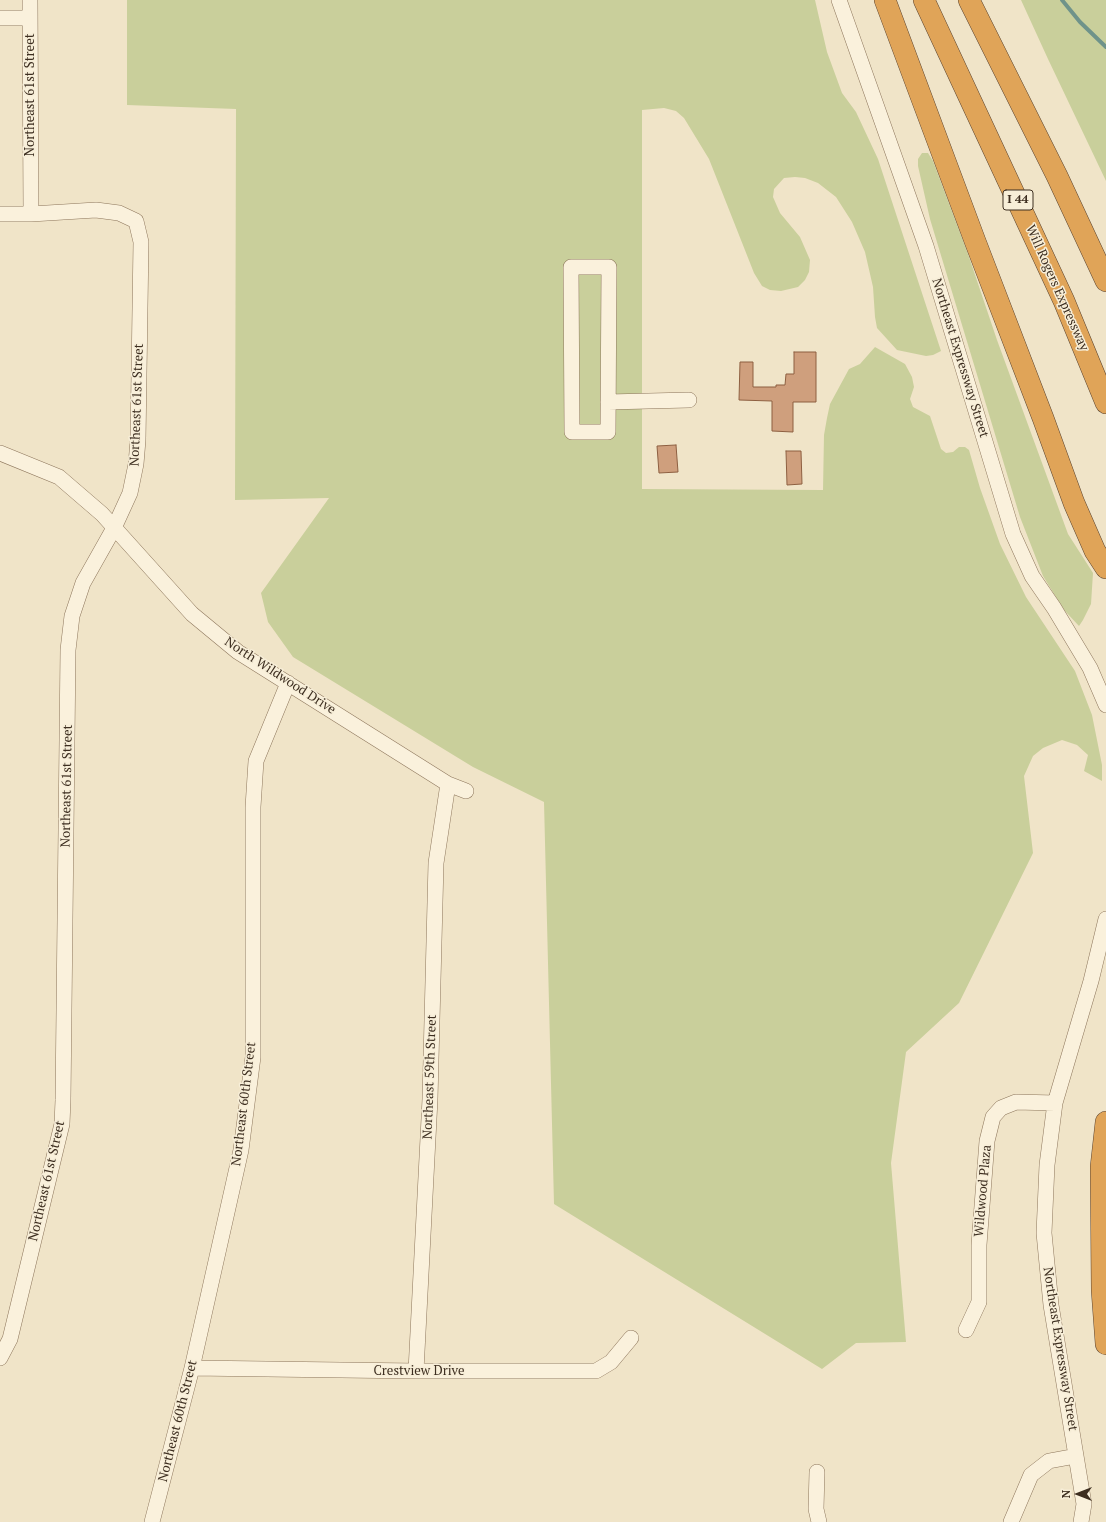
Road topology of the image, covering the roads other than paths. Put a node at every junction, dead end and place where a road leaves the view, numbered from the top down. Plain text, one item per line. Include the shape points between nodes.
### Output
1 (30, 0) edge
2 (839, 0) edge
3 (885, 0) edge
4 (924, 0) edge
5 (969, 0) edge
6 (0, 18) edge
7 (30, 18) junction
8 (0, 214) edge
9 (31, 214) junction
10 (1105, 276) edge
11 (689, 400) dead end
12 (608, 402) junction
13 (1106, 403) edge
14 (0, 453) edge
15 (114, 528) junction
16 (1106, 568) edge
17 (288, 683) junction
18 (1106, 705) edge
19 (448, 784) junction
20 (466, 791) dead end
21 (1106, 919) edge
22 (1055, 1102) junction
23 (1106, 1122) edge
24 (966, 1330) dead end
25 (632, 1338) dead end
26 (1106, 1344) edge
27 (0, 1358) edge
28 (192, 1368) junction
29 (416, 1371) junction
30 (1076, 1456) junction
31 (817, 1472) dead end
32 (152, 1522) edge
33 (819, 1522) edge
34 (1011, 1522) edge
35 (1081, 1522) edge

1 - 7 street, Northeast 61st Street
2 - 18 street, Northeast Expressway Street via 926,246 1013,534 1032,576 1090,668
3 - 16 highway via 1074,503 1095,551
4 - 13 highway, Will Rogers Expressway / I 44 via 1064,301
5 - 10 highway
6 - 7 street
7 - 9 street, Northeast 61st Street
8 - 9 street
9 - 15 street, Northeast 61st Street via 96,210 119,213 136,221 141,242 138,440 130,494
11 - 12 street
12 - 12 street via 609,267 571,267 572,432 608,432
14 - 15 street, North Wildwood Drive via 59,477 102,514
15 - 17 street, North Wildwood Drive via 192,614 238,652
15 - 27 street, Northeast 61st Street via 83,583 72,616 68,650 62,1124 10,1339
17 - 19 street, North Wildwood Drive
17 - 28 street, Northeast 60th Street via 256,761 253,807 253,1057 241,1150
19 - 20 street, North Wildwood Drive
19 - 29 street, Northeast 59th Street via 436,863 430,1099
21 - 22 street, Northeast Expressway Street via 1091,981
22 - 24 street, Wildwood Plaza via 1016,1102 1001,1108 993,1117 987,1141 980,1230 979,1302
22 - 30 street, Northeast Expressway Street via 1047,1165 1044,1233 1051,1305
23 - 26 highway via 1101,1167 1102,1290
25 - 29 street, Crestview Drive via 612,1362 596,1371
28 - 29 street, Crestview Drive
28 - 32 street, Northeast 60th Street
30 - 34 street via 1049,1461 1031,1475
30 - 35 street, Northeast Expressway Street via 1084,1504
31 - 33 street via 816,1509

